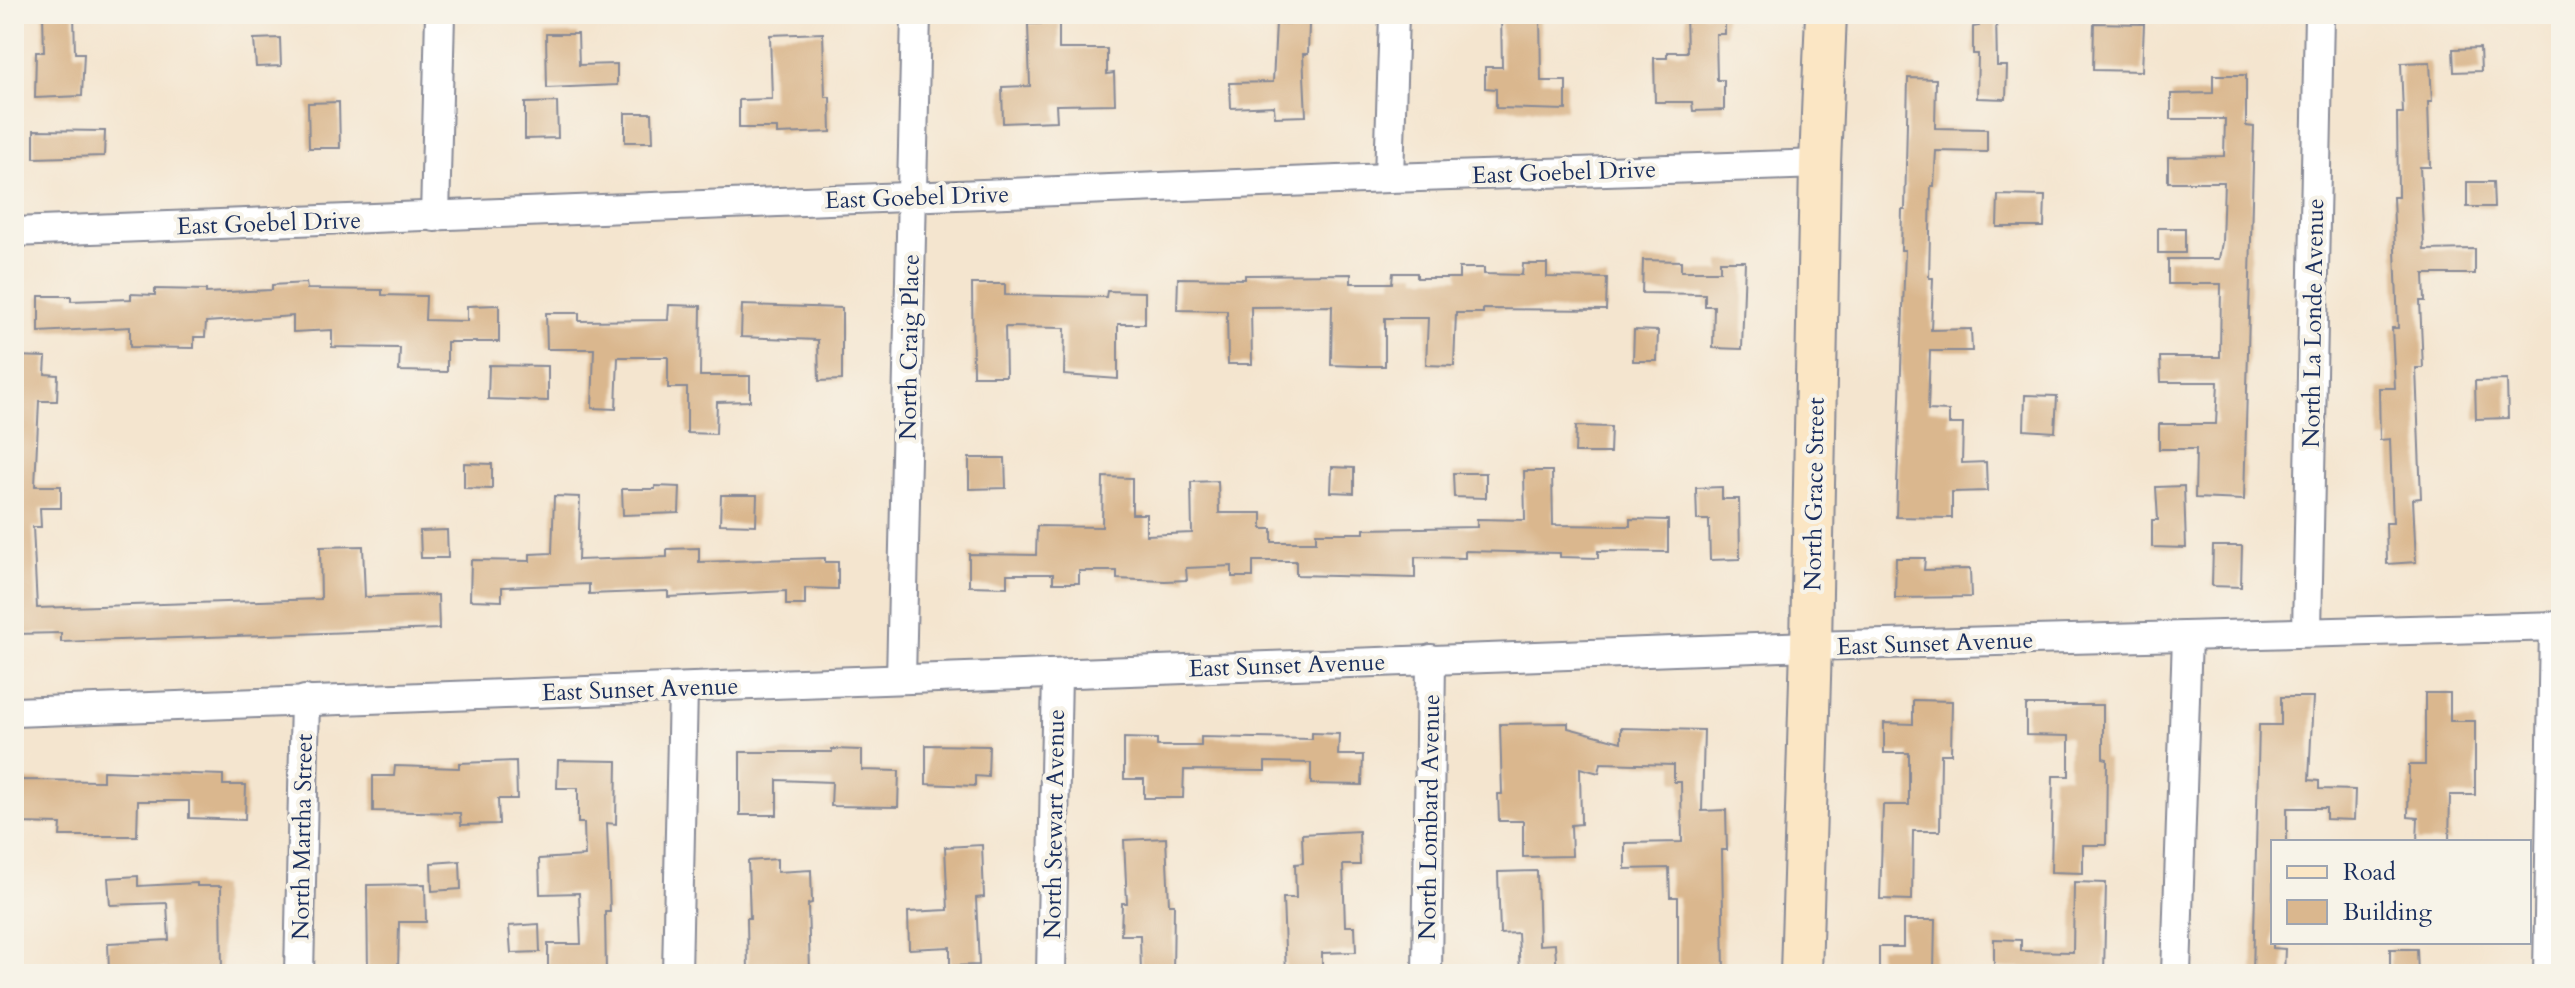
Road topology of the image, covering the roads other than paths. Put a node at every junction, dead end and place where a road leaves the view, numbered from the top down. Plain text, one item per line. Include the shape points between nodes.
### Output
1 (440, 14) edge
2 (916, 14) edge
3 (1394, 14) edge
4 (1826, 14) edge
5 (2319, 14) edge
6 (1820, 164) junction
7 (1389, 178) junction
8 (912, 198) junction
9 (435, 217) junction
10 (14, 232) edge
11 (2558, 626) edge
12 (2307, 632) junction
13 (2187, 636) junction
14 (1811, 646) junction
15 (1431, 659) junction
16 (1057, 674) junction
17 (901, 679) junction
18 (683, 688) junction
19 (305, 700) junction
20 (14, 712) edge
21 (299, 974) edge
22 (677, 974) edge
23 (1051, 974) edge
24 (1427, 974) edge
25 (1801, 974) edge
26 (2176, 974) edge
27 (2548, 974) edge

1 - 9 street
2 - 8 street, North Craig Place
3 - 7 street
4 - 6 street, North Grace Street
5 - 12 street, North La Londe Avenue
6 - 7 street, East Goebel Drive
6 - 14 street, North Grace Street
7 - 8 street, East Goebel Drive
8 - 9 street, East Goebel Drive
8 - 17 street, North Craig Place
9 - 10 street, East Goebel Drive
11 - 12 street, East Sunset Avenue
11 - 27 street
12 - 13 street, East Sunset Avenue
13 - 14 street, East Sunset Avenue
13 - 26 street
14 - 15 street, East Sunset Avenue
14 - 25 street, North Grace Street
15 - 16 street, East Sunset Avenue
15 - 24 street, North Lombard Avenue
16 - 17 street, East Sunset Avenue
16 - 23 street, North Stewart Avenue
17 - 18 street, East Sunset Avenue
18 - 19 street, East Sunset Avenue
18 - 22 street
19 - 20 street, East Sunset Avenue
19 - 21 street, North Martha Street

